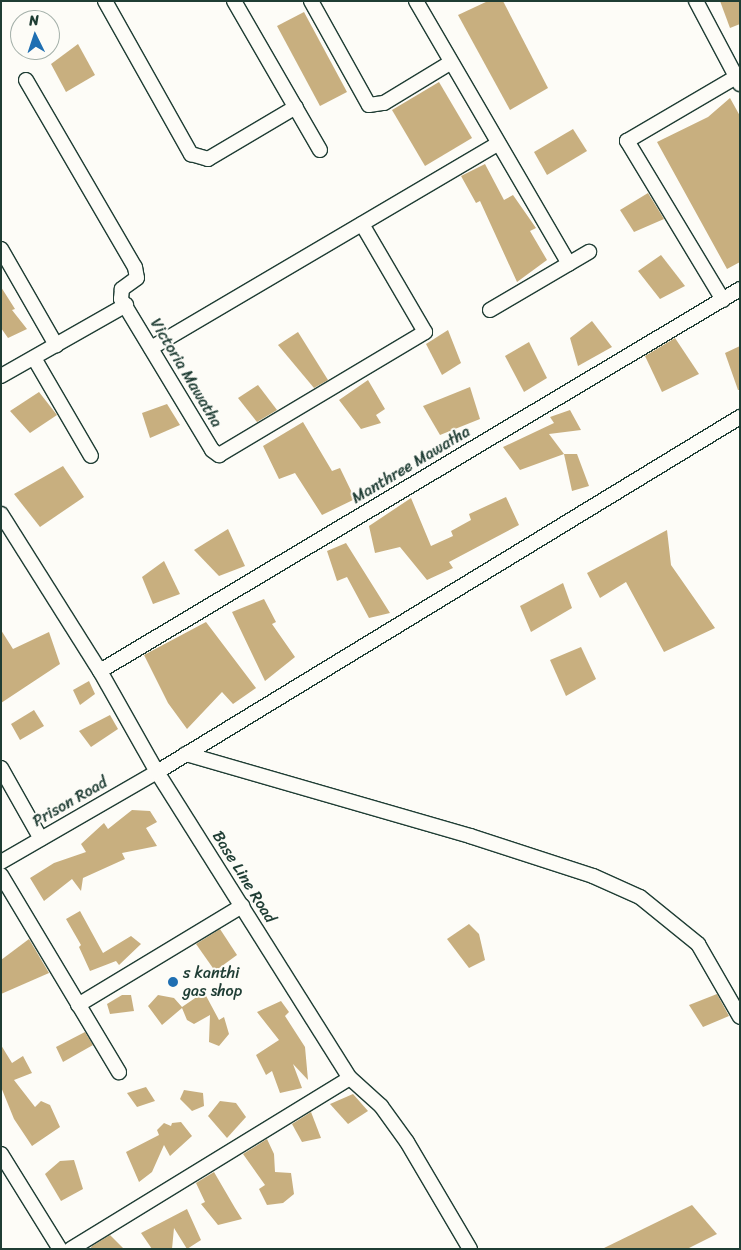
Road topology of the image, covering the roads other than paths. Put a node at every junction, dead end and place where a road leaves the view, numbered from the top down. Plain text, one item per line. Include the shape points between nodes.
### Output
1 (105, 1) edge
2 (234, 1) edge
3 (311, 1) edge
4 (416, 1) edge
5 (696, 1) edge
6 (450, 63) junction
7 (26, 80) dead end
8 (738, 81) edge
9 (296, 107) junction
10 (498, 144) junction
11 (320, 150) dead end
12 (362, 224) junction
13 (1, 249) edge
14 (589, 252) dead end
15 (568, 264) junction
16 (740, 289) edge
17 (723, 300) junction
18 (126, 306) junction
19 (490, 310) dead end
20 (56, 345) junction
21 (151, 348) junction
22 (34, 358) junction
23 (1, 376) edge
24 (740, 417) edge
25 (91, 456) dead end
26 (1, 514) edge
27 (100, 671) junction
28 (186, 754) junction
29 (1, 768) edge
30 (157, 772) junction
31 (41, 839) junction
32 (1, 862) edge
33 (1, 875) edge
34 (242, 906) junction
35 (78, 1005) junction
36 (740, 1018) edge
37 (118, 1072) dead end
38 (350, 1078) junction
39 (1, 1154) edge
40 (60, 1249) edge
41 (71, 1249) edge
42 (470, 1249) edge

1 - 9 street via 191,154 208,159
2 - 9 street
3 - 6 street via 369,105 384,103
4 - 6 street
5 - 8 street
6 - 10 street
7 - 18 street via 135,267 137,278 122,289
8 - 17 street via 627,141
9 - 11 street
10 - 12 street
10 - 15 street
12 - 21 street
12 - 21 street, Victoria Mawatha via 426,332 219,455 212,450
13 - 20 street
14 - 15 street
15 - 19 street
16 - 17 street, Manthree Mawatha
17 - 27 street, Manthree Mawatha
18 - 20 street
18 - 21 street, Victoria Mawatha
20 - 22 street
22 - 23 street
22 - 25 street
24 - 28 street, Prison Road
26 - 27 street, Base Line Road
27 - 30 street, Base Line Road
28 - 30 street, Prison Road
28 - 36 street via 470,836 593,876 640,897 698,944
29 - 31 street
30 - 31 street, Prison Road
30 - 34 street, Base Line Road
31 - 32 street, Prison Road
33 - 35 street
34 - 35 street
34 - 38 street, Base Line Road
35 - 37 street
38 - 41 street
38 - 42 street, Base Line Road via 381,1106 407,1142
39 - 40 street

